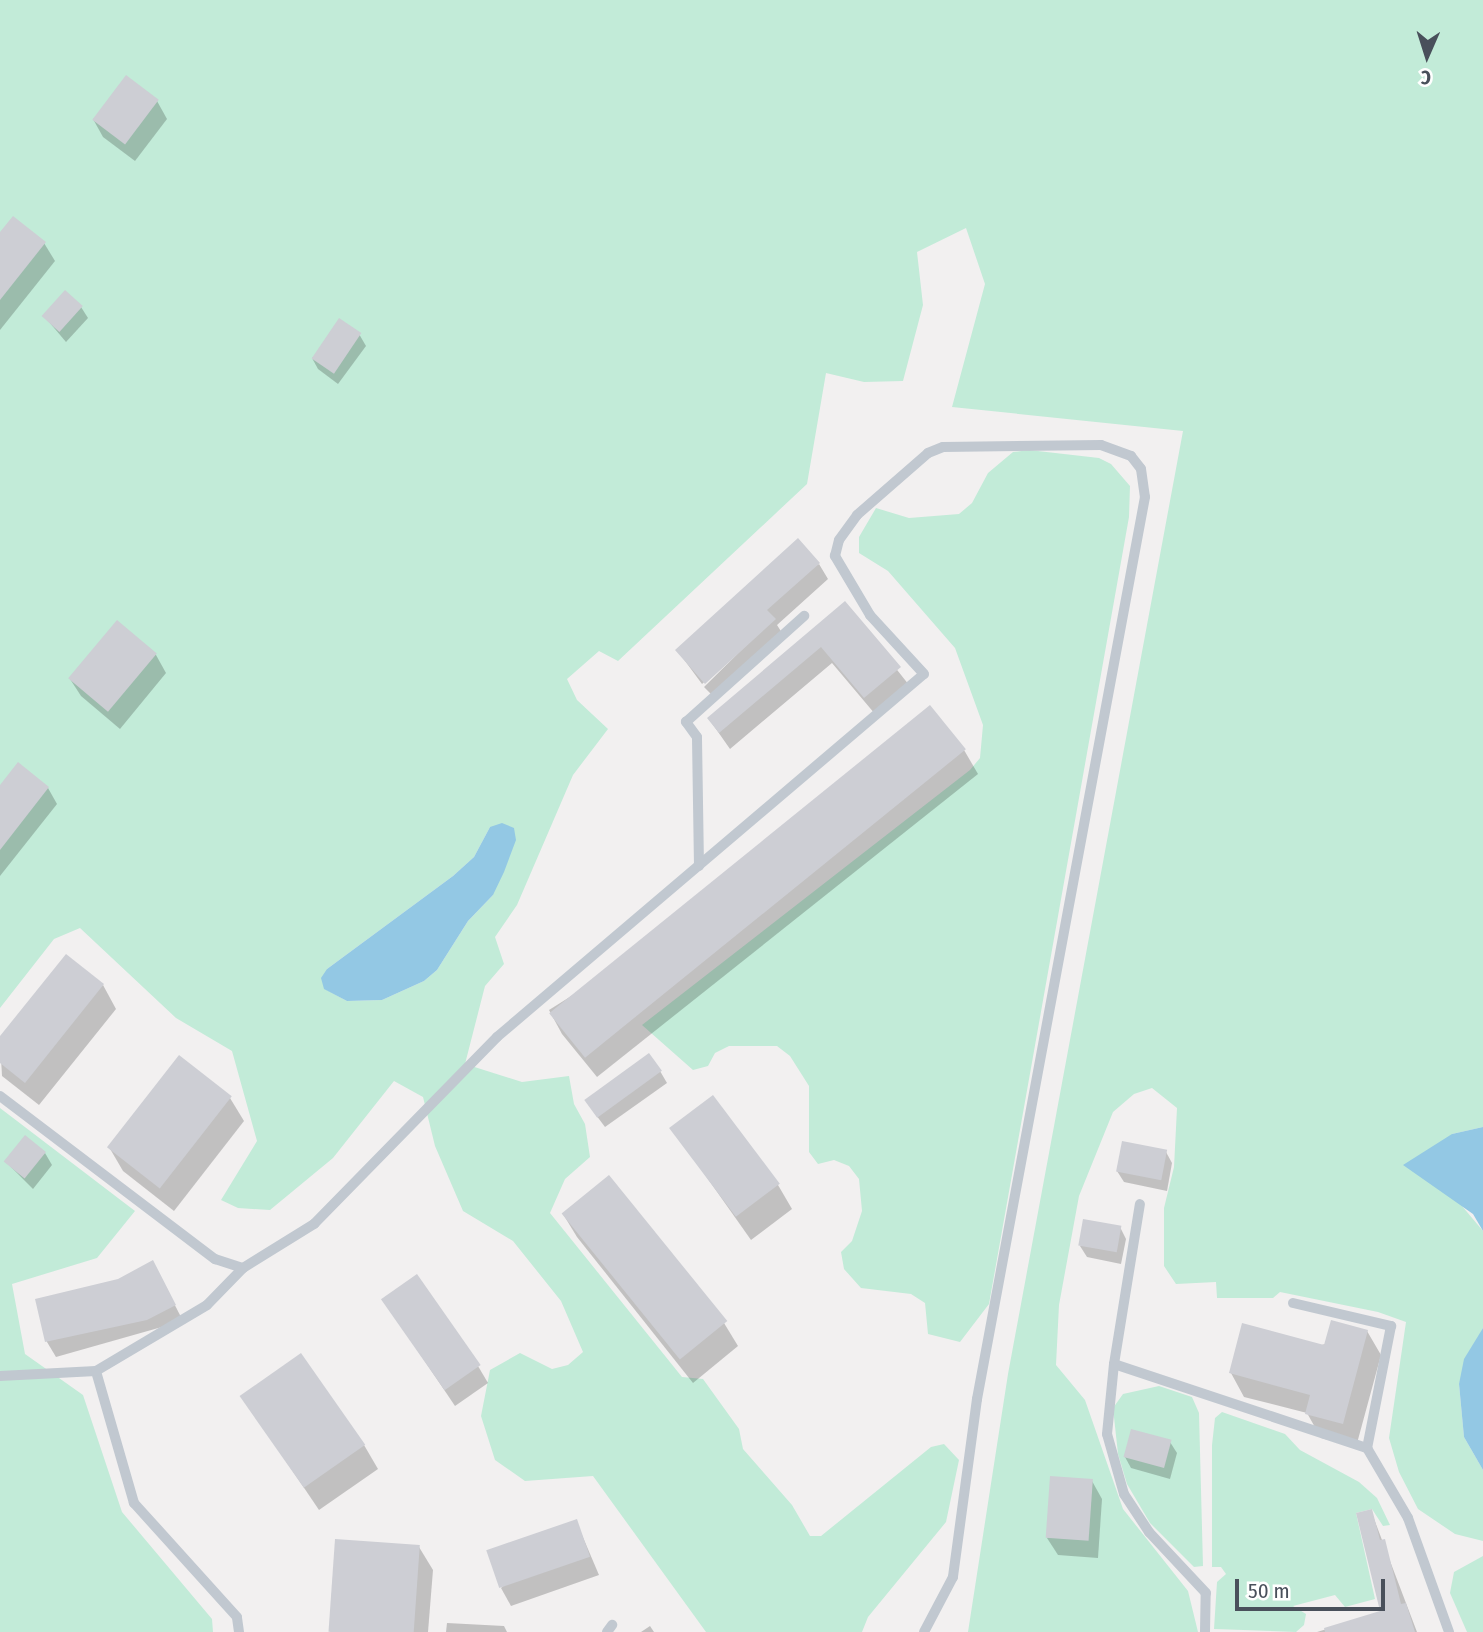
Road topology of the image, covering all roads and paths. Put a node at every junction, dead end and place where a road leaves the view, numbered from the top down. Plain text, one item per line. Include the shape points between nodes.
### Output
1 (804, 616) dead end
2 (699, 866) junction
3 (0, 1096) edge
4 (1140, 1204) dead end
5 (243, 1268) junction
6 (1293, 1303) dead end
7 (1114, 1364) junction
8 (96, 1371) junction
9 (0, 1376) edge
10 (1367, 1448) junction
11 (239, 1632) edge
12 (924, 1632) edge
13 (1205, 1632) edge
14 (1449, 1632) edge

1 - 2 lane via 686,722 697,737
2 - 5 lane via 497,1037 314,1223
2 - 12 lane via 924,674 870,615 835,556 839,540 857,515 928,453 943,447 1101,445 1131,456 1141,469 1145,498 977,1399 953,1577
3 - 5 lane via 215,1259
4 - 7 lane
5 - 8 lane via 207,1305
6 - 10 lane via 1391,1326
7 - 10 lane
7 - 13 lane via 1107,1434 1124,1494 1149,1532 1206,1594
8 - 9 lane
8 - 11 lane via 134,1503 237,1617
10 - 14 lane via 1408,1518

